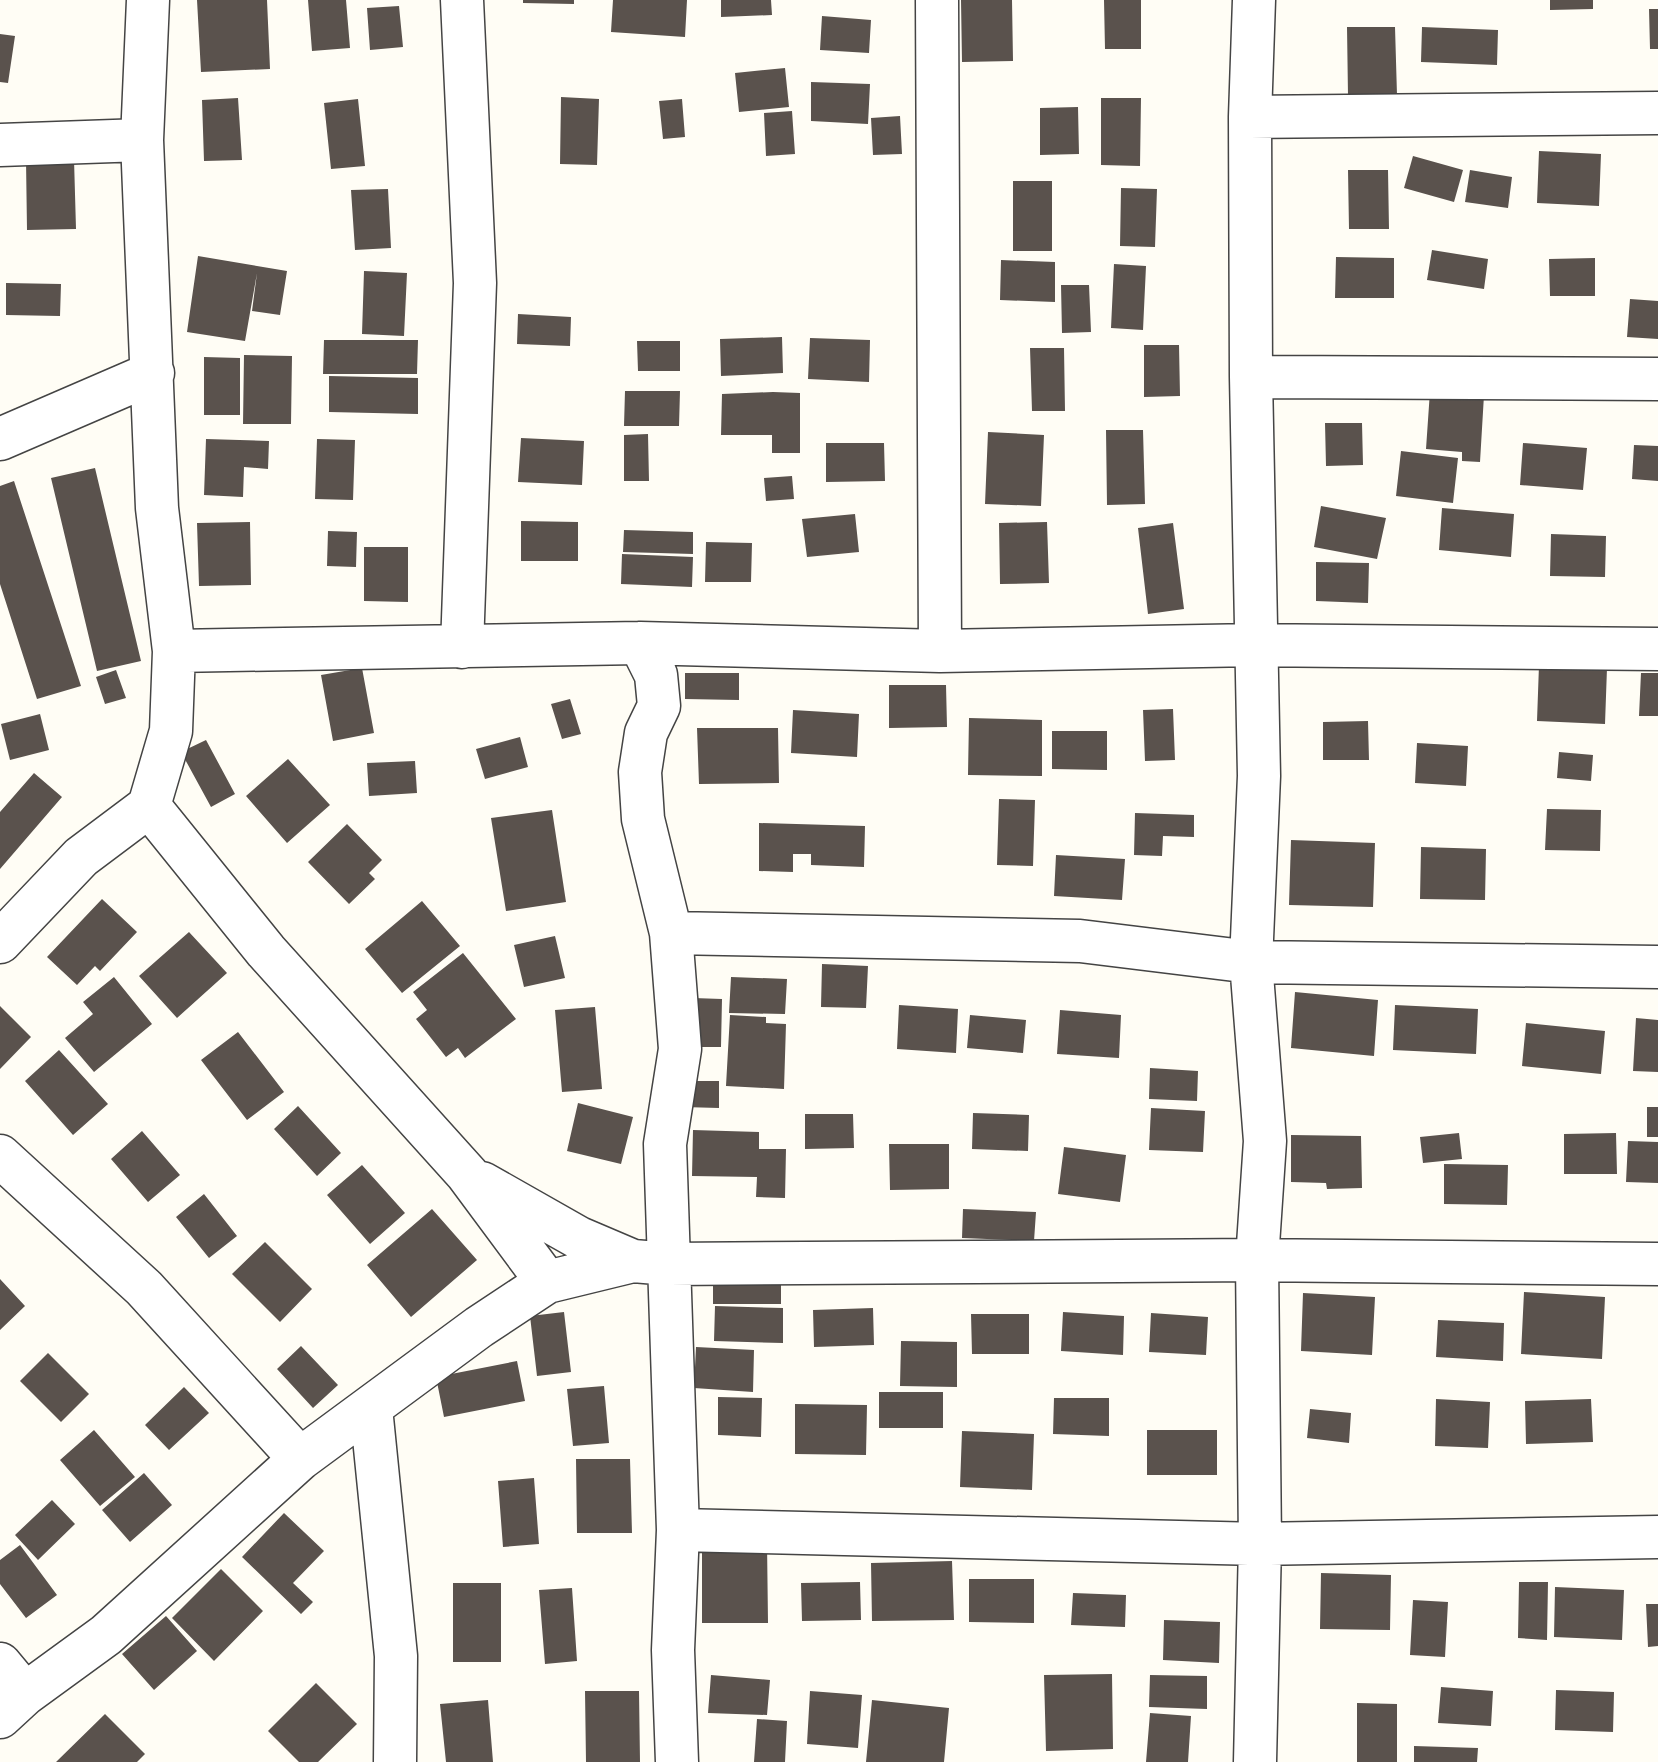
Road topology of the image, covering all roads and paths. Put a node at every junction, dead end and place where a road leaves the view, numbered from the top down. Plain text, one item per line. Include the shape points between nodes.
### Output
1 (148, 0) edge
2 (462, 0) edge
3 (937, 0) edge
4 (1254, 0) edge
5 (1658, 113) edge
6 (1250, 117) junction
7 (142, 140) junction
8 (0, 145) edge
9 (153, 373) junction
10 (1251, 377) junction
11 (1658, 379) edge
12 (0, 439) edge
13 (640, 643) junction
14 (1255, 645) junction
15 (462, 647) junction
16 (1658, 649) edge
17 (174, 651) junction
18 (940, 651) junction
19 (149, 806) junction
20 (671, 933) junction
21 (2, 936) edge
22 (1251, 962) junction
23 (1658, 967) edge
24 (0, 1156) edge
25 (467, 1174) junction
26 (1257, 1260) junction
27 (651, 1262) junction
28 (1658, 1264) edge
29 (547, 1282) junction
30 (371, 1408) junction
31 (300, 1459) junction
32 (678, 1530) junction
33 (1658, 1537) edge
34 (1260, 1544) junction
35 (8, 1692) edge
36 (395, 1762) edge
37 (677, 1762) edge
38 (1255, 1762) edge

1 - 7 street
2 - 15 street via 475,283
3 - 18 street
4 - 6 street
5 - 6 street
6 - 10 street
7 - 8 street
7 - 9 street
9 - 12 street
9 - 17 street via 157,508
10 - 11 street
10 - 14 street
13 - 15 street
13 - 18 street
13 - 20 street via 656,675 659,706 646,733 640,772 643,819
14 - 16 street
14 - 18 street
14 - 22 street via 1259,776
15 - 17 street
17 - 19 street via 171,731
19 - 21 street via 81,857
19 - 25 street via 266,951
20 - 22 street via 1080,941
20 - 27 street via 680,1049
22 - 23 street
22 - 26 street via 1265,1141
24 - 31 street via 144,1288
25 - 27 street via 579,1238
25 - 29 street
26 - 27 street
26 - 28 street
26 - 34 street
27 - 29 street
27 - 32 street
29 - 30 street
30 - 31 street
30 - 36 street via 396,1656
31 - 35 street via 106,1635
32 - 34 street
32 - 37 street via 673,1650
33 - 34 street
34 - 38 street

